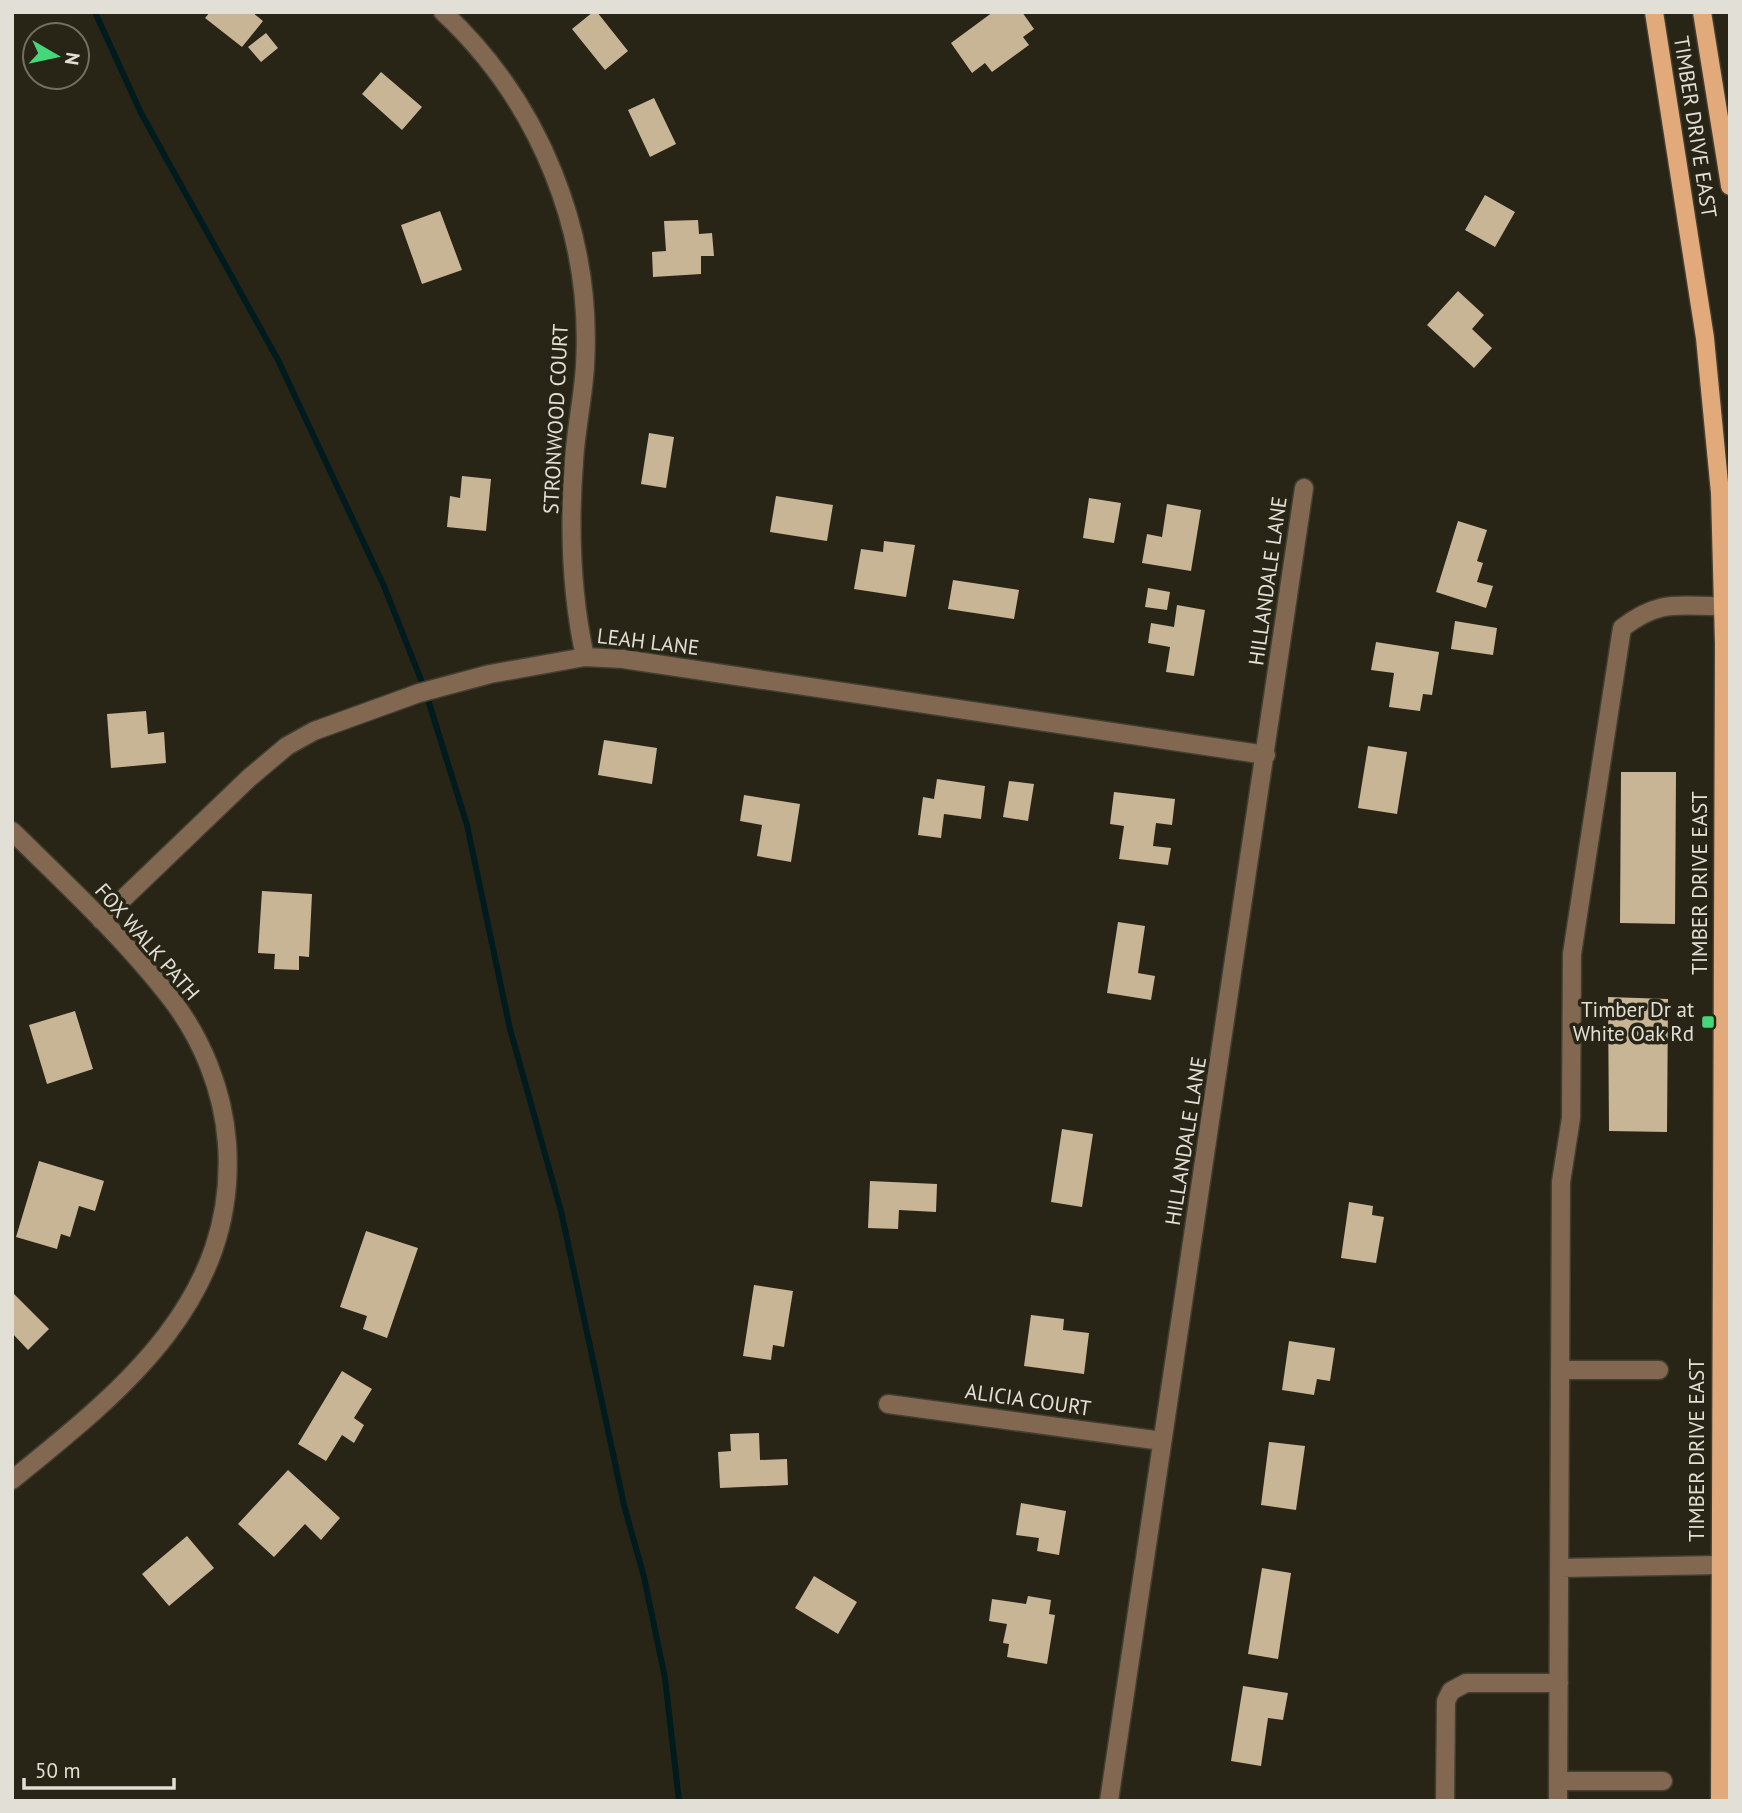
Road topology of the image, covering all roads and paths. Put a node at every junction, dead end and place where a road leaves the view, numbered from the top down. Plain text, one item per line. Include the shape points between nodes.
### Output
1 (443, 12) edge
2 (1654, 12) edge
3 (1702, 12) edge
4 (1730, 186) edge
5 (1304, 488) dead end
6 (1726, 607) edge
7 (585, 657) junction
8 (1266, 755) junction
9 (12, 831) edge
10 (102, 920) junction
11 (1561, 1370) junction
12 (1659, 1370) dead end
13 (888, 1404) dead end
14 (1162, 1441) junction
15 (12, 1480) edge
16 (1719, 1565) junction
17 (1560, 1568) junction
18 (1559, 1683) junction
19 (1558, 1781) junction
20 (1663, 1781) dead end
21 (1109, 1801) edge
22 (1445, 1801) edge
23 (1558, 1801) edge
24 (1721, 1801) edge

1 - 7 street, STRONWOOD COURT via 495,66 532,127 551,164 576,244 584,299 585,365 574,461 573,522 575,611
2 - 6 main road, TIMBER DRIVE EAST via 1705,338
3 - 4 main road, TIMBER DRIVE EAST
5 - 8 street, HILLANDALE LANE
6 - 11 street via 1667,605 1642,612 1622,628 1572,954 1571,1118 1562,1182
6 - 16 main road, TIMBER DRIVE EAST
7 - 8 street, LEAH LANE
7 - 10 street, LEAH LANE via 535,664 419,693 314,731 287,746 249,778
8 - 14 street, HILLANDALE LANE
9 - 10 street, FOX WALK PATH
10 - 15 street, FOX WALK PATH via 170,997 211,1069 226,1132 225,1207 208,1267 182,1316 152,1355 80,1426
11 - 12 street
11 - 17 street
13 - 14 street, ALICIA COURT
14 - 21 street, HILLANDALE LANE
16 - 17 street
16 - 24 main road, TIMBER DRIVE EAST
17 - 18 street
18 - 19 street
18 - 22 street via 1466,1683 1451,1691 1446,1701
19 - 20 street
19 - 23 street

